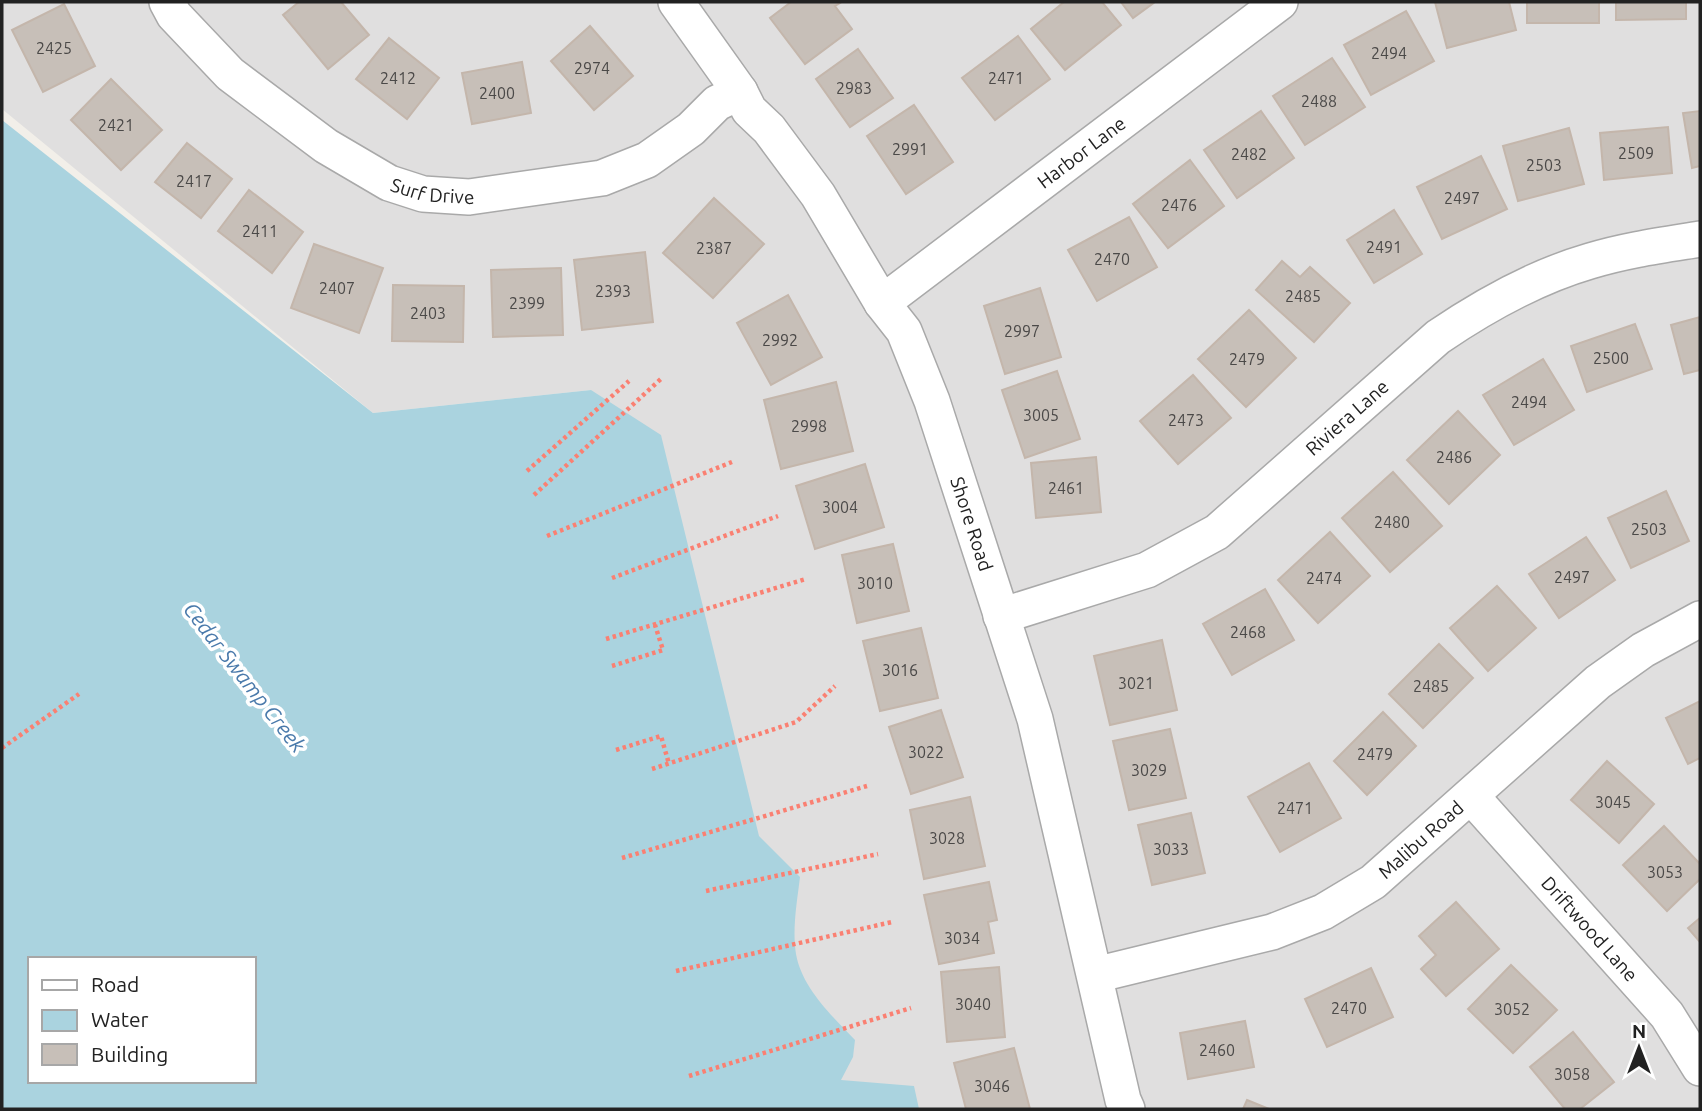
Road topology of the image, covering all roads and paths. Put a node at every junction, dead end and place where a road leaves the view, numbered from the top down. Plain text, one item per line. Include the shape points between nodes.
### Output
1 (167, 2) edge
2 (676, 2) edge
3 (1280, 2) edge
4 (740, 92) junction
5 (1700, 239) edge
6 (882, 303) junction
7 (663, 377) dead end
8 (629, 381) dead end
9 (732, 462) dead end
10 (527, 471) dead end
11 (534, 495) dead end
12 (778, 516) dead end
13 (547, 536) dead end
14 (612, 578) dead end
15 (806, 579) dead end
16 (1001, 615) junction
17 (1700, 619) edge
18 (655, 625) junction
19 (606, 639) dead end
20 (612, 666) dead end
21 (835, 686) dead end
22 (79, 694) dead end
23 (2, 748) edge
24 (616, 750) dead end
25 (670, 764) junction
26 (652, 769) dead end
27 (867, 786) dead end
28 (1471, 796) junction
29 (878, 854) dead end
30 (622, 858) dead end
31 (706, 891) dead end
32 (892, 922) dead end
33 (676, 971) dead end
34 (1095, 975) junction
35 (911, 1007) dead end
36 (1700, 1068) edge
37 (689, 1076) dead end
38 (1127, 1109) edge

1 - 4 street, Surf Drive via 230,74 326,146 388,184 423,194 469,197 603,178 648,160 717,103
2 - 4 street, Shore Road
3 - 6 street, Harbor Lane
4 - 6 street, Shore Road via 749,110 769,129 818,195
5 - 16 street, Riviera Lane via 1588,261 1478,309 1438,337 1217,532 1147,570
6 - 16 street, Shore Road via 904,331 932,401
7 - 11 path
8 - 10 path
9 - 13 path
12 - 14 path
15 - 18 path
16 - 34 street, Shore Road via 1035,719
17 - 28 street, Malibu Road via 1643,650 1598,682
18 - 19 path
18 - 20 path via 663,650
21 - 25 path via 796,722
22 - 23 path
24 - 25 path via 661,736
25 - 26 path
27 - 30 path
28 - 34 street, Malibu Road via 1373,882 1323,912 1272,932
28 - 36 street, Driftwood Lane via 1667,1015
29 - 31 path
32 - 33 path
34 - 38 street, Shore Road
35 - 37 path

